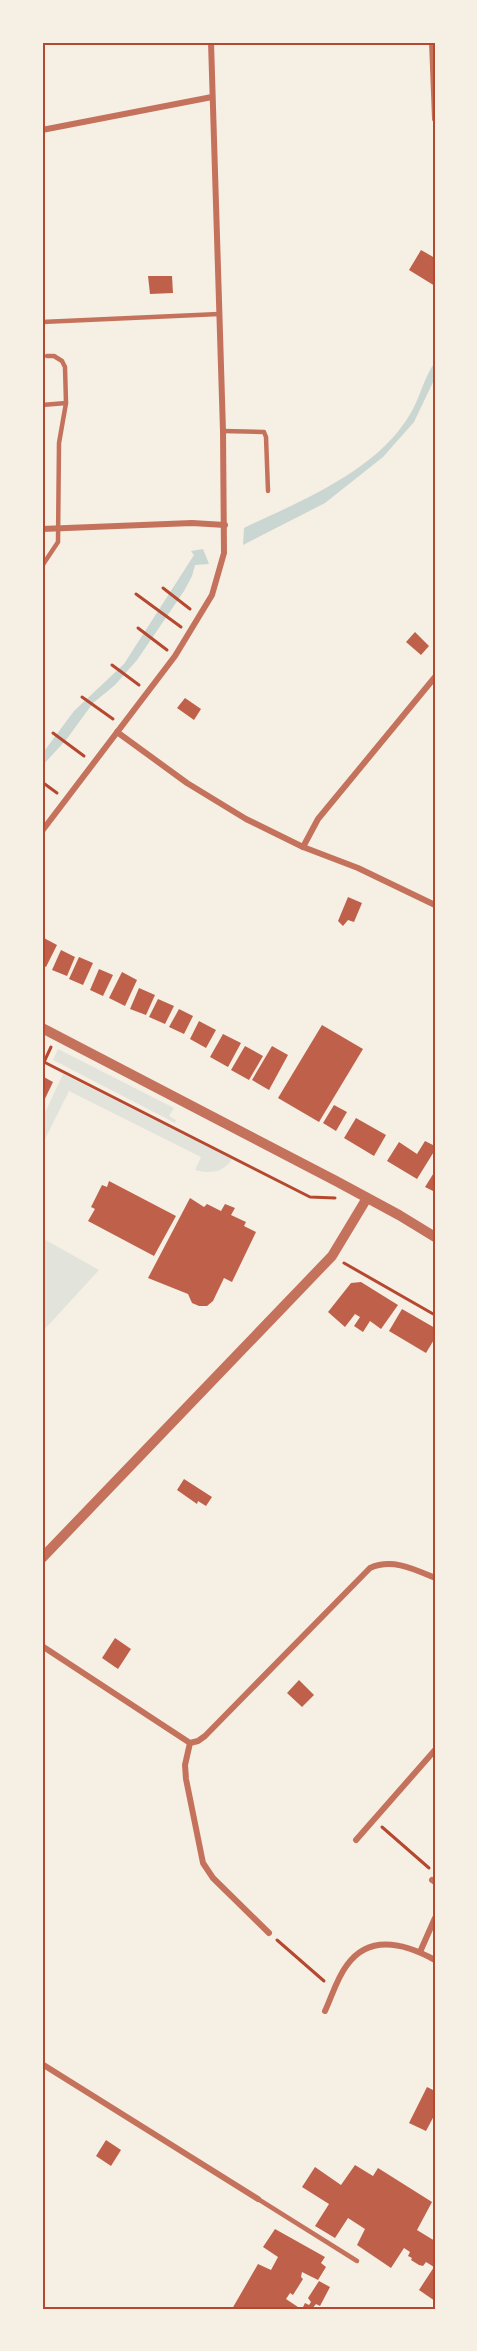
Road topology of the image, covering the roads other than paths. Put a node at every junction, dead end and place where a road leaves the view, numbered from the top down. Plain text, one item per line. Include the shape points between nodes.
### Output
1 (211, 42) edge
2 (432, 42) edge
3 (212, 97) junction
4 (435, 119) edge
5 (42, 130) edge
6 (219, 314) junction
7 (42, 322) edge
8 (47, 356) dead end
9 (66, 403) junction
10 (42, 405) edge
11 (223, 431) junction
12 (268, 491) dead end
13 (225, 525) junction
14 (59, 528) junction
15 (42, 529) edge
16 (42, 566) edge
17 (435, 677) edge
18 (117, 732) junction
19 (42, 831) edge
20 (303, 847) junction
21 (435, 905) edge
22 (42, 1028) edge
23 (367, 1198) junction
24 (435, 1238) edge
25 (42, 1558) edge
26 (435, 1578) edge
27 (42, 1646) edge
28 (190, 1743) junction
29 (435, 1749) edge
30 (357, 1840) dead end
31 (435, 1918) edge
32 (269, 1933) road end
33 (420, 1952) junction
34 (435, 1960) edge
35 (325, 2011) dead end
36 (42, 2064) edge
37 (258, 2199) joint
38 (357, 2261) dead end

1 - 3 street
2 - 4 street
3 - 5 street
3 - 6 street
6 - 7 lane
6 - 11 street
8 - 9 lane via 54,356 65,367
9 - 10 lane
9 - 14 lane via 59,443
11 - 12 lane via 264,432
11 - 13 street
13 - 14 street
13 - 18 street via 224,553 212,595 175,656
14 - 15 street
14 - 16 lane via 58,542
17 - 20 street via 318,819
18 - 19 street
18 - 20 street via 230,810
20 - 21 street
22 - 23 street
23 - 24 street
23 - 25 street via 332,1256
26 - 28 street via 395,1564 370,1568 205,1736
27 - 28 street
28 - 32 street via 186,1779 203,1863 213,1878
29 - 30 street
31 - 33 street
33 - 34 street
33 - 35 street via 402,1945 374,1946 351,1960
36 - 37 street
37 - 38 lane

